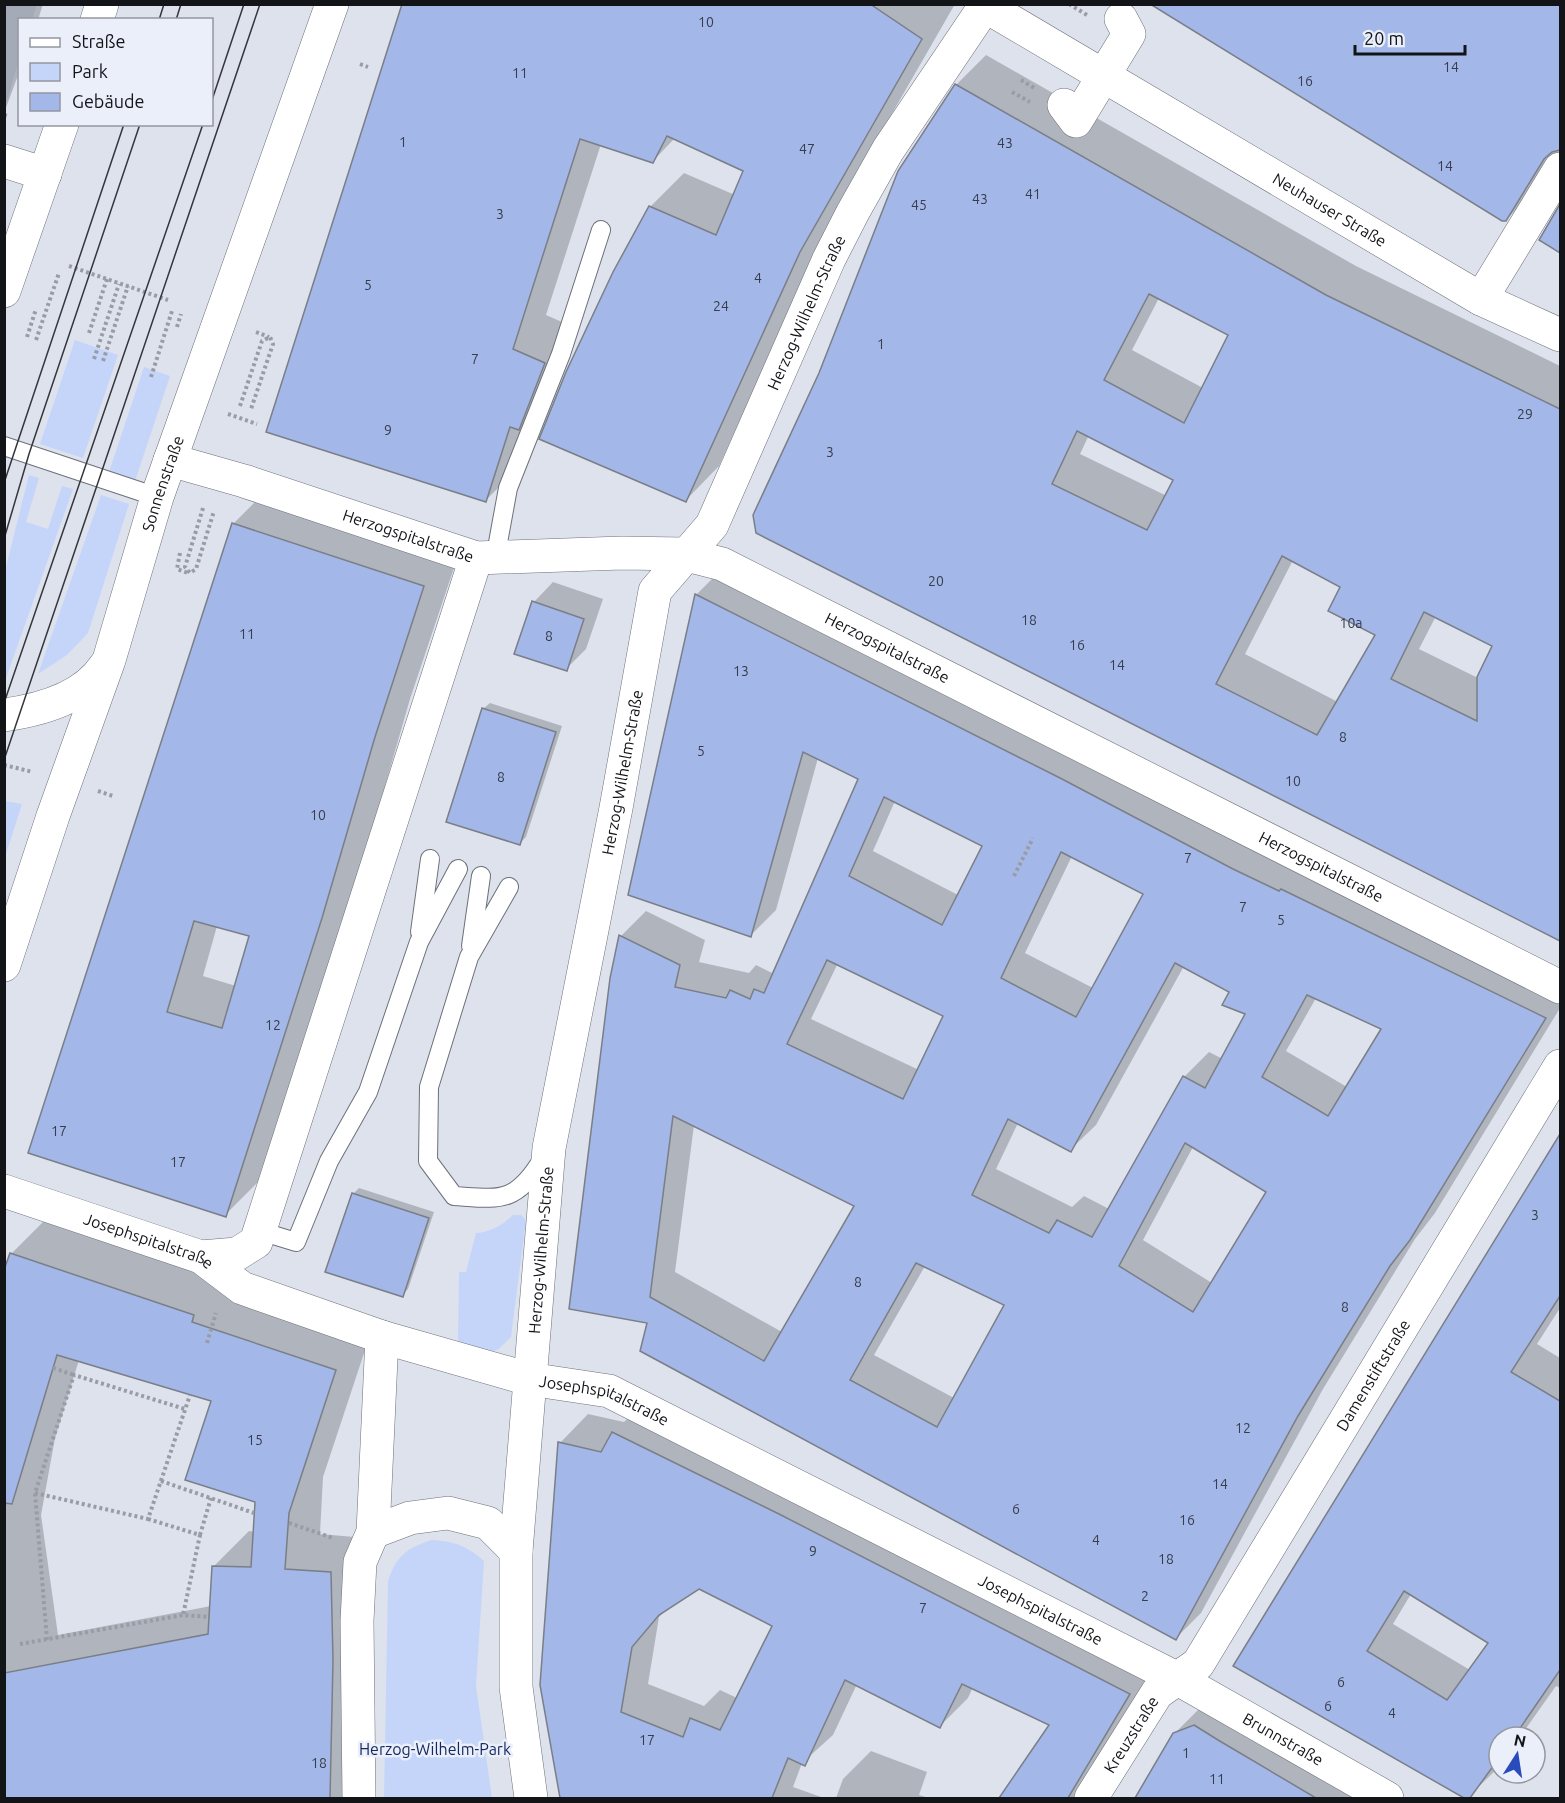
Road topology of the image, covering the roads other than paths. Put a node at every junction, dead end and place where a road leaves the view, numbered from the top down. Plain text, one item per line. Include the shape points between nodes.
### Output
1 (332, 4) edge
2 (1000, 9) edge
3 (1122, 29) dead end
4 (946, 66) joint
5 (1103, 77) junction
6 (1066, 115) dead end
7 (61, 126) edge
8 (4, 161) edge
9 (1560, 169) edge
10 (45, 174) junction
11 (601, 230) dead end
12 (4, 291) edge
13 (1481, 299) junction
14 (1560, 334) edge
15 (4, 446) edge
16 (170, 460) junction
17 (157, 497) junction
18 (684, 554) junction
19 (485, 558) junction
20 (109, 660) junction
21 (4, 715) edge
22 (430, 859) dead end
23 (458, 869) dead end
24 (480, 876) dead end
25 (509, 887) dead end
26 (419, 942) junction
27 (469, 957) junction
28 (4, 965) edge
29 (1560, 987) edge
30 (1560, 1066) edge
31 (549, 1148) junction
32 (4, 1191) edge
33 (260, 1231) junction
34 (201, 1257) junction
35 (382, 1337) junction
36 (529, 1379) junction
37 (369, 1540) junction
38 (516, 1551) junction
39 (1178, 1678) junction
40 (359, 1798) edge
41 (531, 1798) edge
42 (1091, 1798) edge
43 (1387, 1798) edge

1 - 16 street, Sonnenstraße
2 - 4 street, Neuhauser Straße
2 - 5 street, Neuhauser Straße
3 - 5 street
4 - 18 street, Herzog-Wilhelm-Straße via 888,150 828,259 712,525
5 - 6 street
5 - 13 street, Neuhauser Straße
7 - 10 street
8 - 10 street
9 - 13 street
10 - 12 street
11 - 19 lane via 561,354
13 - 14 street, Neuhauser Straße
15 - 17 lane
16 - 17 street, Sonnenstraße
16 - 19 street, Herzogspitalstraße
17 - 20 street, Sonnenstraße
18 - 19 street, Herzogspitalstraße
18 - 29 street, Herzogspitalstraße via 722,564
18 - 31 street, Herzog-Wilhelm-Straße via 655,591
19 - 33 street
20 - 21 street via 92,680 61,700
20 - 28 street, Sonnenstraße
22 - 26 lane
23 - 26 lane
24 - 27 lane
25 - 27 lane
26 - 33 lane via 368,1092 329,1161 296,1242
27 - 31 lane via 429,1087 428,1161 454,1196 501,1199 529,1181
30 - 39 street, Damenstiftstraße via 1198,1664
31 - 36 street, Herzog-Wilhelm-Straße
32 - 34 street, Josephspitalstraße
33 - 34 street via 256,1242 243,1252
34 - 35 street, Josephspitalstraße via 242,1288
35 - 36 street, Josephspitalstraße
35 - 37 street
36 - 38 street, Herzog-Wilhelm-Straße
36 - 39 street, Josephspitalstraße via 609,1391
37 - 38 street via 410,1518 448,1513 488,1523
37 - 40 street via 360,1562 357,1621
38 - 41 street, Herzog-Wilhelm-Straße via 516,1688
39 - 42 street, Kreuzstraße via 1158,1693
39 - 43 street, Brunnstraße

